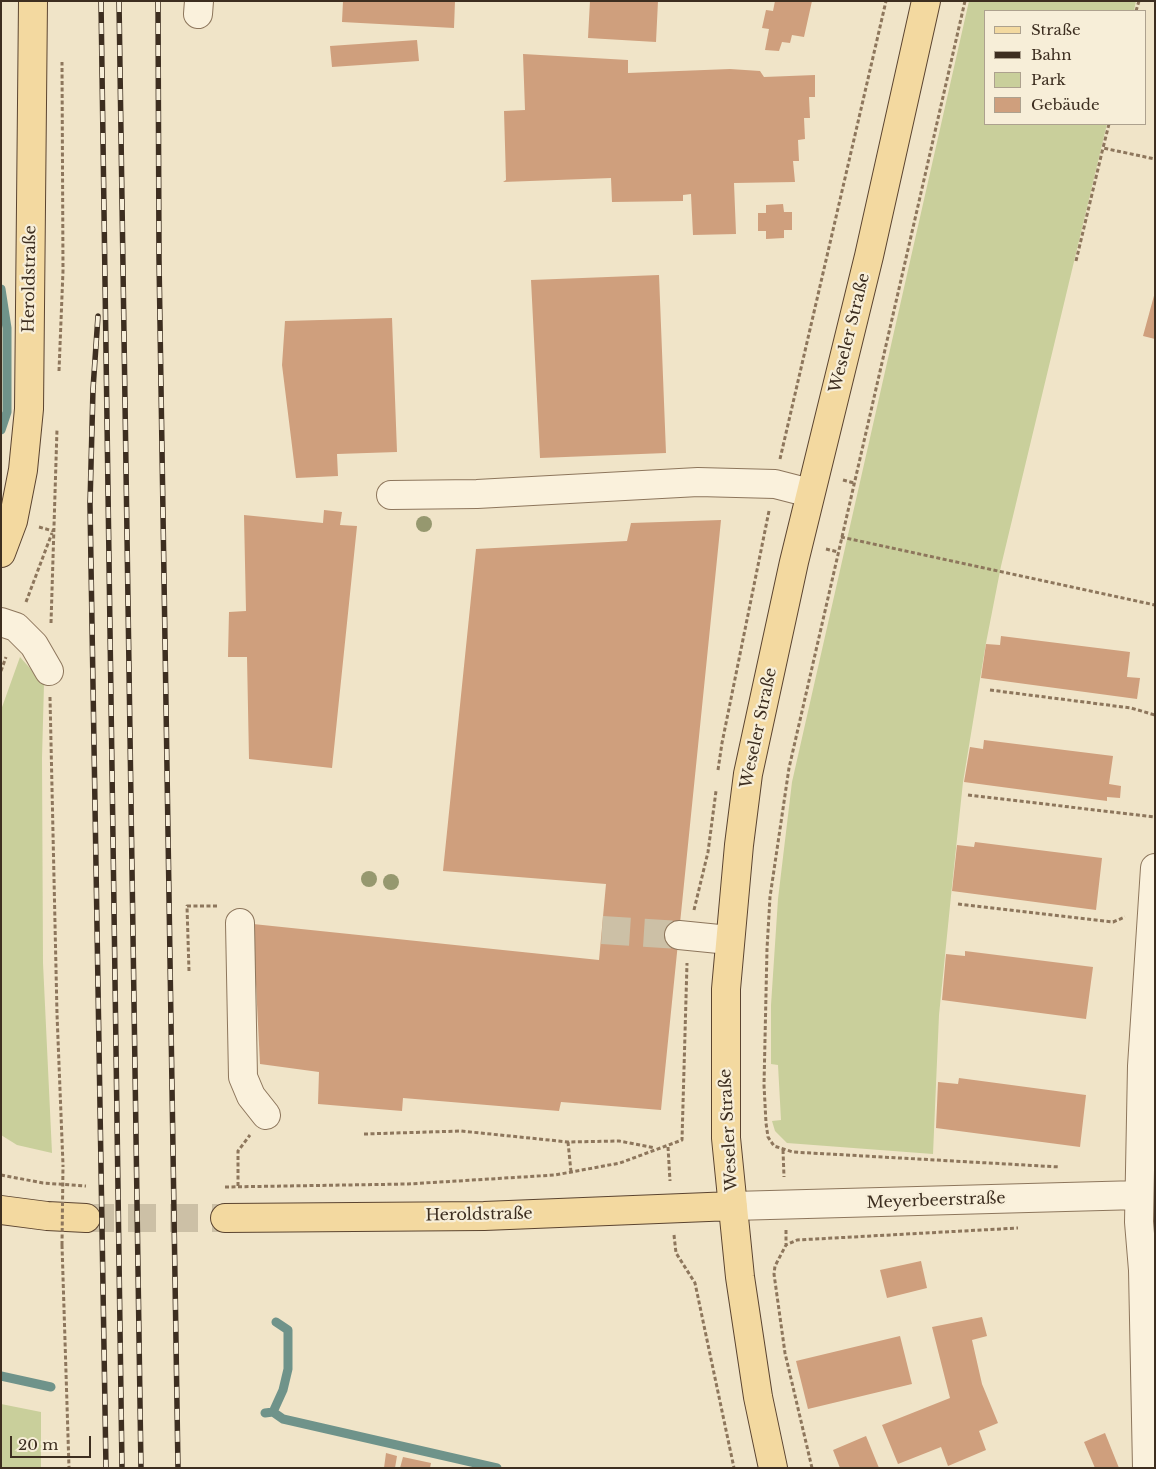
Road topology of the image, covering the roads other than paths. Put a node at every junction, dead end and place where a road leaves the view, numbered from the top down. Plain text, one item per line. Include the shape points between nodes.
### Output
1 (33, 1) edge
2 (926, 1) edge
3 (810, 493) junction
4 (391, 496) dead end
5 (1, 553) edge
6 (8, 625) edge
7 (49, 671) road end
8 (1155, 868) edge
9 (231, 914) road end
10 (679, 935) tunnel mouth
11 (729, 940) junction
12 (266, 1115) road end
13 (1139, 1195) junction
14 (733, 1206) junction
15 (1, 1210) edge
16 (86, 1218) tunnel mouth
17 (225, 1218) tunnel mouth
18 (773, 1468) edge
19 (1147, 1468) edge

1 - 5 main road, Heroldstraße via 28,409 23,470 13,521
2 - 3 main road, Weseler Straße via 869,256
3 - 4 street via 758,482 698,482
3 - 11 main road, Weseler Straße via 748,774
6 - 7 street via 34,646
8 - 13 street via 1142,1066
9 - 12 street via 243,1077 251,1096
10 - 11 street
11 - 14 main road, Weseler Straße via 726,1116
13 - 14 street, Meyerbeerstraße
13 - 19 street
14 - 17 main road, Heroldstraße via 484,1216
14 - 18 main road, Weseler Straße via 752,1356
15 - 16 main road

